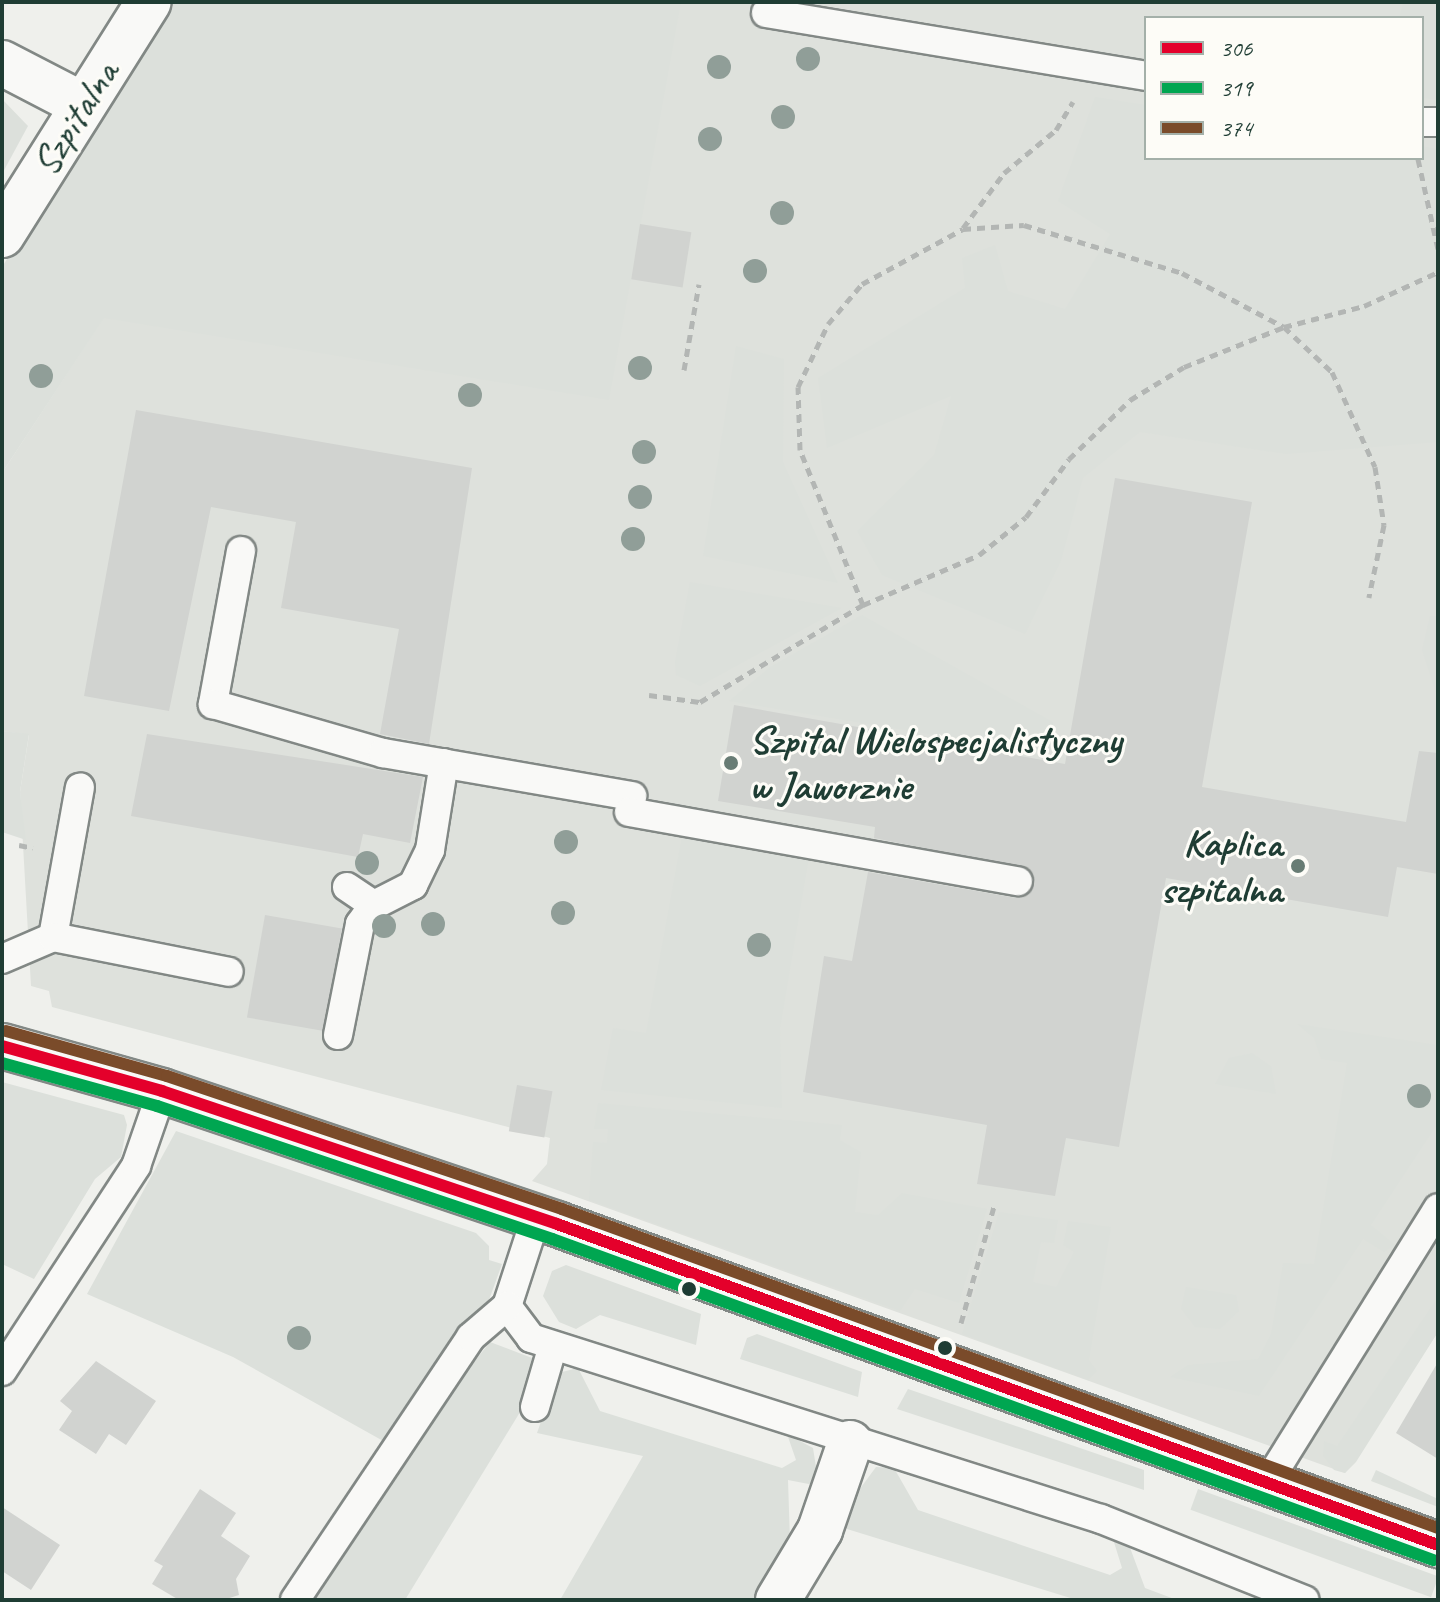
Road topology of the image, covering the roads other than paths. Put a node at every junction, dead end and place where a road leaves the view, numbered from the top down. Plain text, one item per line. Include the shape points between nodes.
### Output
1 (149, 2) edge
2 (766, 13) dead end
3 (2, 63) edge
4 (1144, 76) edge
5 (83, 105) junction
6 (2, 235) edge
7 (241, 551) dead end
8 (444, 763) junction
9 (80, 787) dead end
10 (1018, 881) dead end
11 (347, 887) dead end
12 (374, 905) junction
13 (53, 937) junction
14 (2, 959) edge
15 (229, 972) dead end
16 (338, 1035) dead end
17 (2, 1046) edge
18 (162, 1091) junction
19 (1438, 1208) edge
20 (536, 1217) junction
21 (507, 1306) junction
22 (552, 1349) junction
23 (2, 1371) edge
24 (535, 1407) dead end
25 (850, 1443) junction
26 (1269, 1480) junction
27 (1438, 1545) edge
28 (295, 1600) edge
29 (778, 1600) edge
30 (1305, 1600) edge

1 - 5 street, Szpitalna
2 - 4 lane
3 - 5 street
5 - 6 street, Szpitalna
7 - 8 lane via 213,704
8 - 10 lane
8 - 12 lane via 425,866 413,885
9 - 13 lane
11 - 12 lane
12 - 16 lane via 360,924
13 - 14 lane
13 - 15 lane
17 - 18 street
18 - 20 street
18 - 23 lane via 136,1166
19 - 26 lane
20 - 21 lane
20 - 26 street
21 - 22 lane via 531,1338
21 - 28 lane via 471,1337
22 - 24 lane
22 - 25 lane
25 - 29 street via 820,1530
25 - 30 lane via 1101,1519
26 - 27 street

